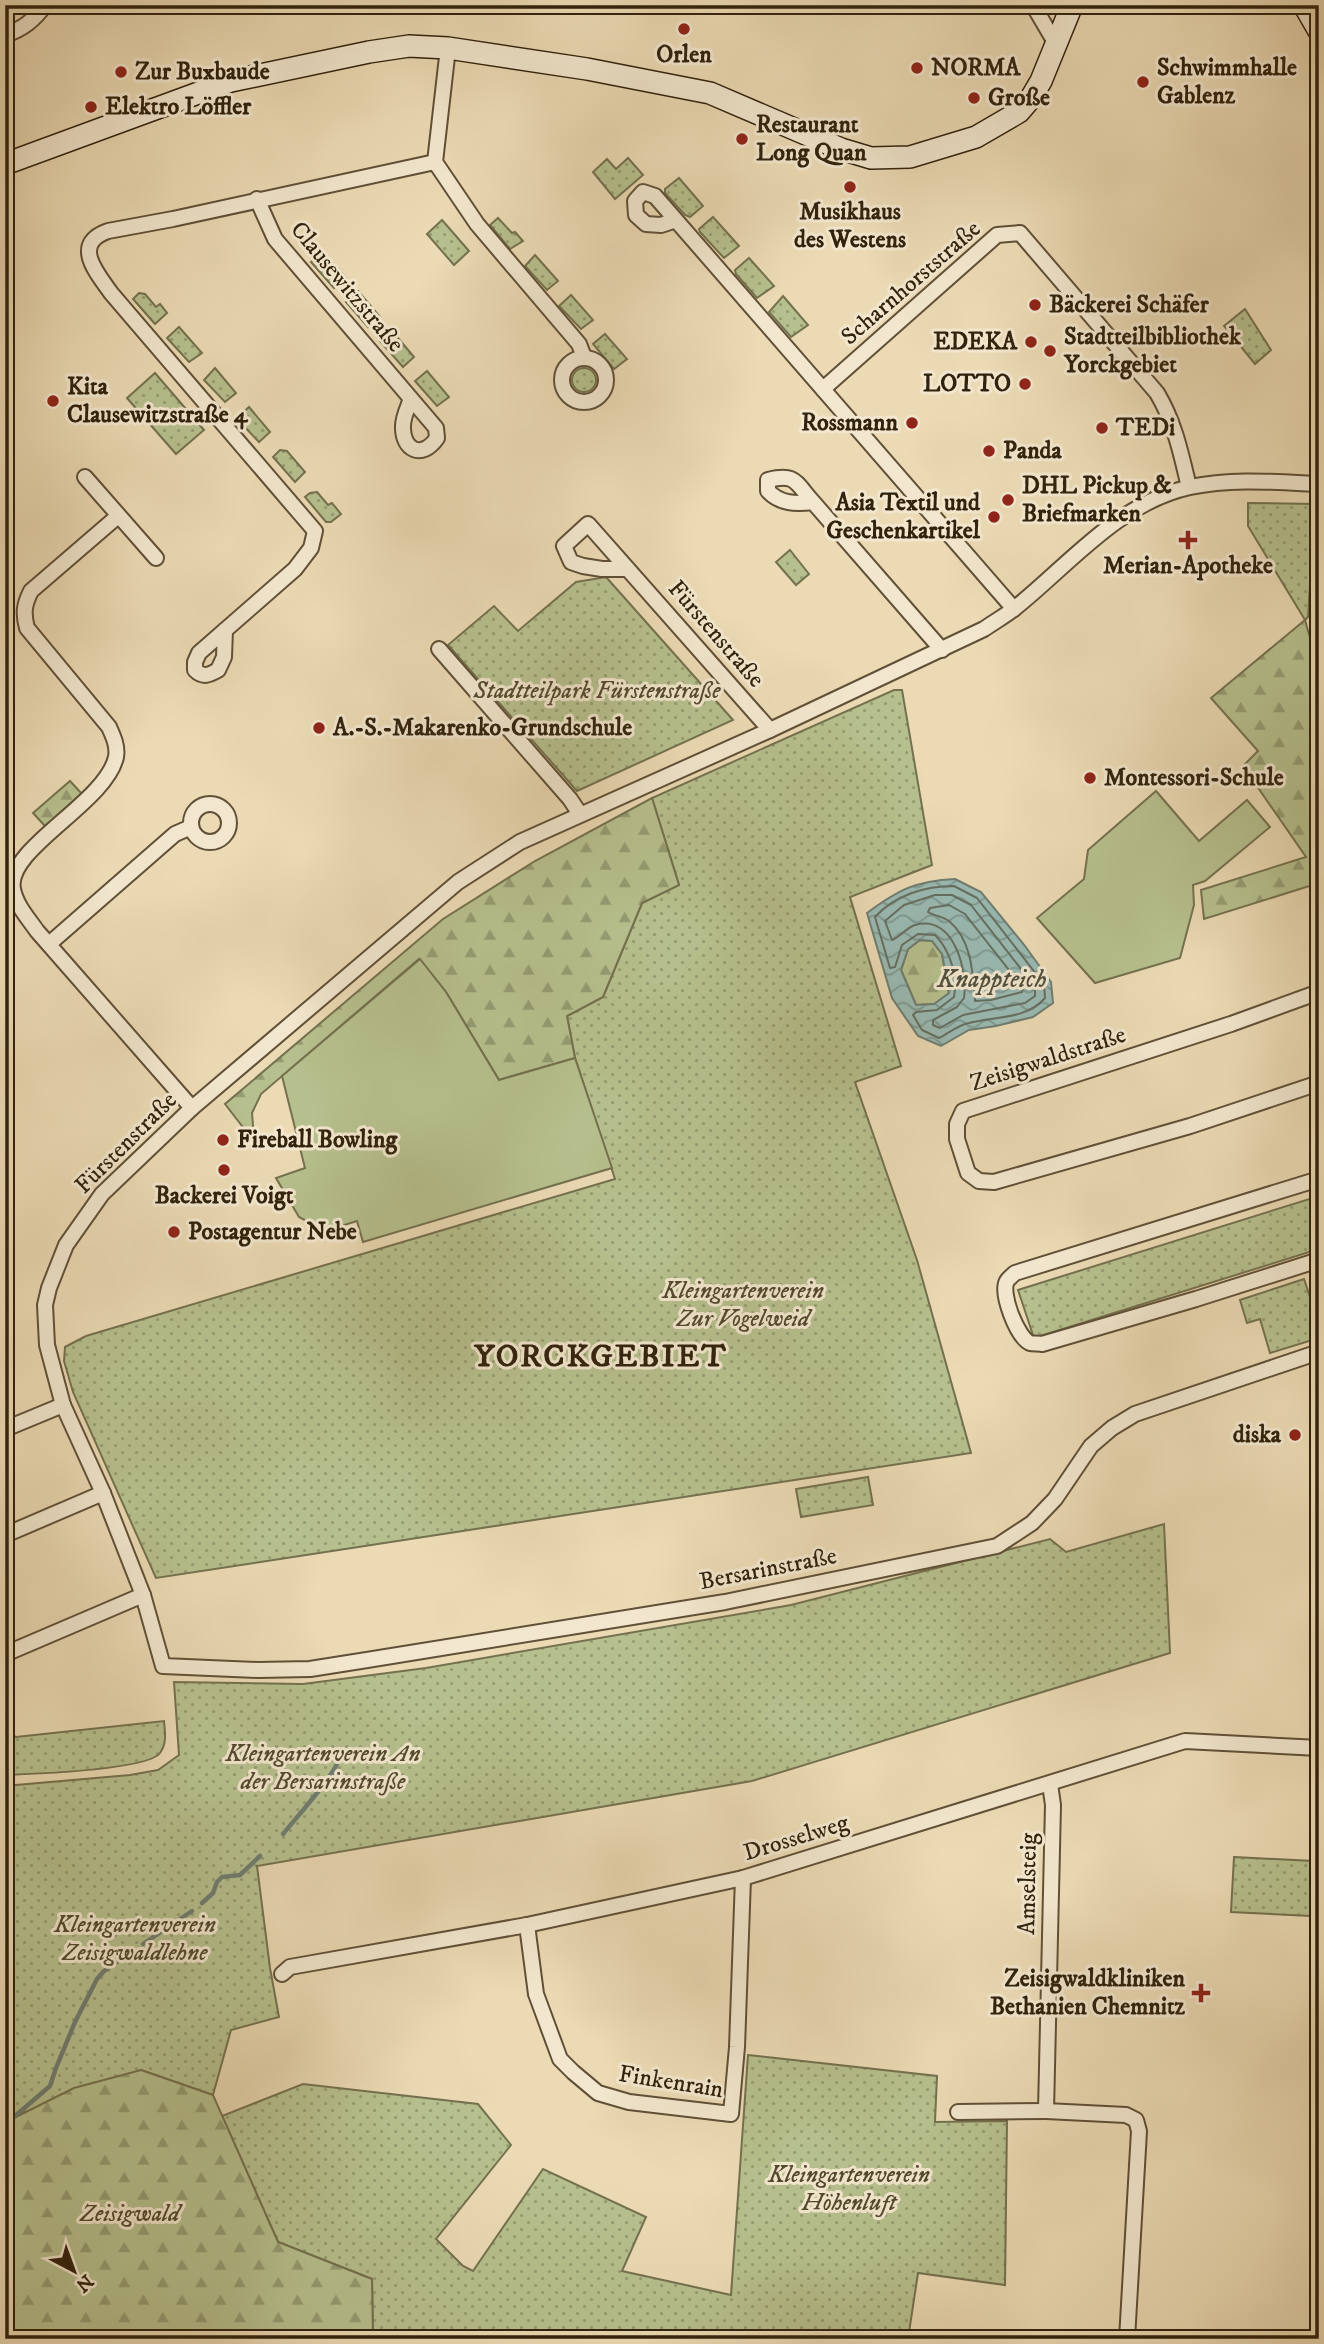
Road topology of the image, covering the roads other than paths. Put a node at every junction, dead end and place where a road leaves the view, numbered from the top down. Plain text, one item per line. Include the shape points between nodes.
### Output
1 (45, 5) edge
2 (1033, 5) edge
3 (1072, 5) edge
4 (1304, 5) edge
5 (1319, 31) edge
6 (5, 35) edge
7 (1056, 44) junction
8 (448, 48) junction
9 (435, 162) junction
10 (5, 164) edge
11 (257, 199) junction
12 (676, 220) dead end
13 (584, 357) dead end
14 (823, 388) junction
15 (411, 399) dead end
16 (85, 477) dead end
17 (1319, 484) edge
18 (1189, 487) junction
19 (813, 502) dead end
20 (118, 516) junction
21 (156, 558) dead end
22 (628, 569) dead end
23 (1014, 609) junction
24 (225, 630) dead end
25 (439, 649) dead end
26 (942, 650) junction
27 (770, 730) junction
28 (580, 814) junction
29 (191, 827) dead end
30 (49, 944) junction
31 (1314, 993) edge
32 (1319, 1083) edge
33 (192, 1108) junction
34 (1319, 1179) edge
35 (1319, 1260) edge
36 (1319, 1352) edge
37 (63, 1405) junction
38 (5, 1429) edge
39 (103, 1493) junction
40 (5, 1535) edge
41 (143, 1595) junction
42 (5, 1654) edge
43 (163, 1666) joint
44 (1319, 1748) edge
45 (1050, 1784) junction
46 (743, 1878) junction
47 (527, 1925) junction
48 (282, 1974) dead end
49 (1046, 2111) junction
50 (958, 2112) dead end
51 (1127, 2339) edge

1 - 6 street via 20,30
2 - 7 street
3 - 7 main road
4 - 5 main road
7 - 8 main road via 1031,98 1001,125 946,148 890,158 841,149 710,93
8 - 9 street
8 - 10 main road via 409,46 369,52 231,81
9 - 11 street, Clausewitzstraße
9 - 13 street via 477,224 579,344
11 - 15 street, Clausewitzstraße via 275,239
11 - 24 street, Clausewitzstraße via 97,234 88,251 93,268 111,293 315,531 311,548 295,569
12 - 14 street
14 - 18 street, Scharnhorststraße via 997,235 1020,233 1157,393 1176,432
14 - 23 street
16 - 20 street
17 - 18 street, Fürstenstraße via 1237,482
18 - 23 street, Fürstenstraße via 1152,500 1109,526
19 - 26 street
20 - 21 street
20 - 30 street via 31,592 23,614 27,628 109,727 115,741 116,758 98,790 20,863 12,887 19,906
22 - 27 street, Fürstenstraße
23 - 26 street, Fürstenstraße
25 - 28 street
26 - 27 street, Fürstenstraße
27 - 28 street, Fürstenstraße
28 - 33 street, Fürstenstraße via 520,842 458,882
29 - 30 street via 175,834
30 - 33 street
31 - 32 street, Zeisigwaldstraße via 963,1111 957,1139 968,1173 979,1181 994,1182 1190,1126
33 - 37 street, Fürstenstraße via 102,1194 66,1245 45,1305 47,1345
34 - 35 street via 1015,1273 1005,1292 1023,1336 1030,1343 1042,1344
36 - 43 street, Bersarinstraße via 1123,1421 1091,1446 1055,1499 1032,1523 997,1546 725,1602 321,1667
37 - 38 street
37 - 39 street, Fürstenstraße
39 - 40 street
39 - 41 street, Fürstenstraße
41 - 42 street
41 - 43 street, Fürstenstraße
44 - 45 street, Drosselweg via 1185,1741
45 - 46 street, Drosselweg
45 - 49 street, Amselsteig
46 - 47 street, Drosselweg
46 - 47 street, Finkenrain via 731,2114 629,2102 598,2093 573,2072 560,2059 536,1994
47 - 48 street, Drosselweg via 290,1967
49 - 50 street
49 - 51 street via 1126,2115 1136,2120

